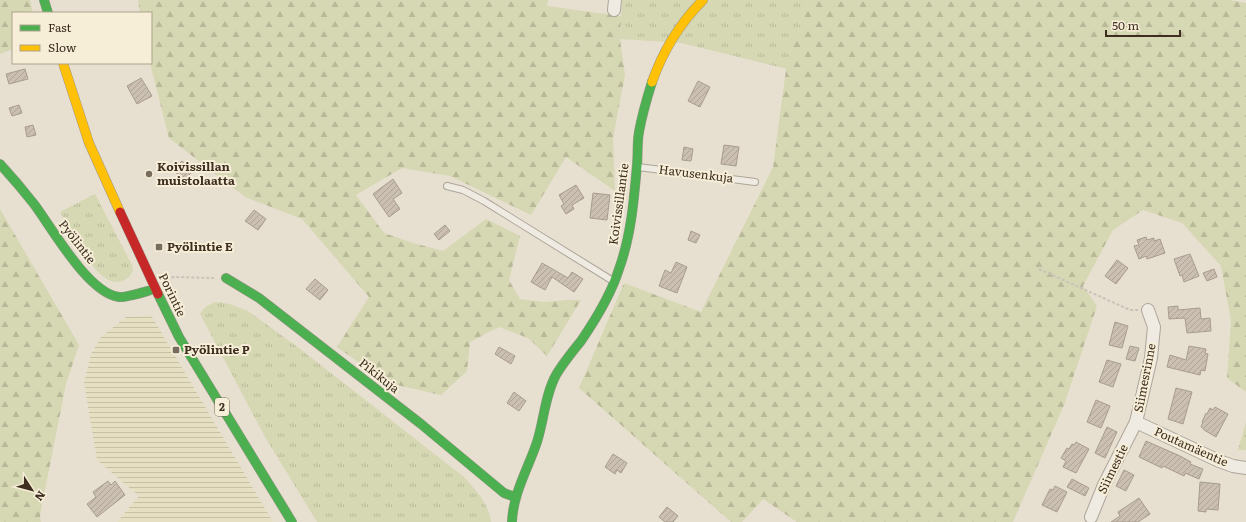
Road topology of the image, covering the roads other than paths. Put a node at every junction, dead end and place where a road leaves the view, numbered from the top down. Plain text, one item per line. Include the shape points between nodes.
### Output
1 (44, 0) edge
2 (702, 0) edge
3 (48, 12) edge
4 (63, 64) edge
5 (0, 164) edge
6 (636, 167) junction
7 (755, 182) dead end
8 (447, 186) dead end
9 (226, 278) road end
10 (614, 282) junction
11 (155, 289) junction
12 (1148, 310) road end
13 (1136, 422) junction
14 (1246, 468) edge
15 (514, 497) junction
16 (1091, 516) dead end
17 (292, 522) edge
18 (512, 522) edge

1 - 3 main road
2 - 6 main road, Koivissillantie via 683,23 665,52 650,86 639,132
4 - 11 main road, Porintie / 2 via 89,143
5 - 11 main road, Pyölintie via 19,184 69,255 98,287 108,294 120,297
6 - 7 lane, Havusenkuja
6 - 10 main road, Koivissillantie via 629,236
8 - 10 lane via 463,190 484,201
9 - 15 main road, Pikikuja via 259,298 504,492
10 - 15 main road, Koivissillantie via 602,308 552,383 534,450
11 - 17 main road, Porintie / 2 via 179,337
12 - 13 street, Siimesrinne via 1154,327 1151,358
13 - 14 street, Poutamäentie via 1219,461
13 - 16 street, Siimestie
15 - 18 main road, Koivissillantie

